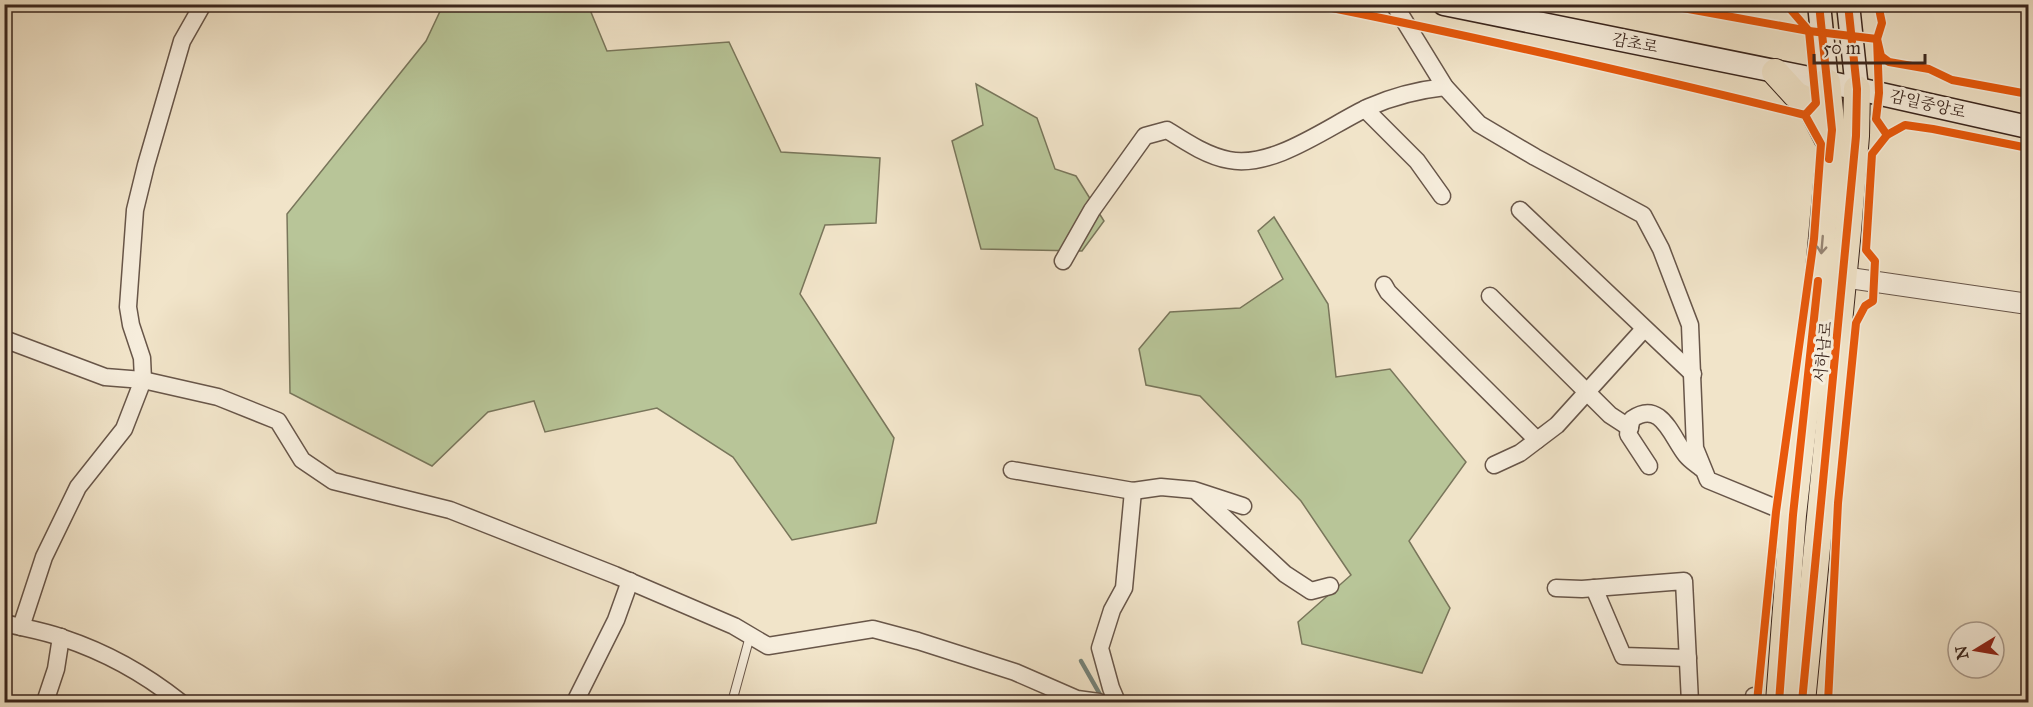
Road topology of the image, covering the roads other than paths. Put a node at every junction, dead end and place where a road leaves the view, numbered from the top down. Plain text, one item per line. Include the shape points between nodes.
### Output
1 (203, 4) edge
2 (1394, 4) edge
3 (1444, 4) edge
4 (1819, 4) edge
5 (1848, 4) edge
6 (1775, 72) junction
7 (1827, 82) junction
8 (1445, 87) junction
9 (1857, 88) junction
10 (1365, 109) junction
11 (2028, 127) edge
12 (1830, 145) junction
13 (1828, 171) junction
14 (1442, 196) dead end
15 (1520, 210) dead end
16 (1848, 230) junction
17 (1063, 261) dead end
18 (1831, 275) junction
19 (1384, 285) dead end
20 (1490, 296) dead end
21 (2028, 304) edge
22 (1644, 329) junction
23 (4, 339) edge
24 (1693, 374) junction
25 (143, 380) junction
26 (1587, 392) junction
27 (1630, 428) junction
28 (1537, 440) junction
29 (1494, 465) dead end
30 (1649, 466) dead end
31 (1012, 470) dead end
32 (1704, 471) junction
33 (1194, 490) junction
34 (1133, 491) junction
35 (1243, 506) dead end
36 (1793, 515) junction
37 (630, 582) junction
38 (1330, 585) dead end
39 (1556, 588) dead end
40 (1593, 588) junction
41 (13, 625) edge
42 (750, 636) junction
43 (61, 637) junction
44 (1688, 658) junction
45 (1086, 701) edge
46 (45, 702) edge
47 (180, 702) edge
48 (575, 702) edge
49 (732, 702) edge
50 (1118, 702) edge
51 (1690, 702) edge
52 (1779, 702) edge
53 (1802, 702) edge

1 - 25 street via 182,41 135,210 128,307 142,358
2 - 8 street
3 - 6 main road, 감초로
4 - 7 main road, 서하남로
5 - 9 main road, 서하남로
6 - 7 main road, 감초로
6 - 12 main road via 1796,95 1808,101
7 - 9 main road, 감일중앙로
7 - 12 main road, 서하남로
8 - 10 street via 1414,90
8 - 24 street via 1479,124 1643,215 1690,325
9 - 11 main road, 감일중앙로
9 - 16 main road, 서하남로
10 - 14 street via 1417,161
10 - 17 street via 1292,149 1259,160 1230,160 1167,130 1145,136 1092,210
12 - 13 main road, 서하남로
13 - 16 main road via 1835,167 1843,171 1841,210
13 -> 18 main road, 서하남로
15 - 22 street
16 - 18 main road, 서하남로
18 - 21 street
18 - 36 main road, 서하남로
18 - 53 main road, 서하남로
19 - 28 street
20 - 26 street
22 - 24 street
22 - 26 street
23 - 25 street via 105,377
24 - 32 street via 1695,448
25 - 37 street via 218,397 278,421 302,460 333,482 450,510
25 - 41 street via 124,429 78,487
26 - 27 street
26 - 28 street via 1557,425
27 - 30 street via 1628,434
27 - 32 street via 1632,419 1642,412 1653,413 1668,426 1687,457
28 - 29 street
31 - 34 street
32 - 36 street via 1708,480
33 - 34 street via 1161,487
33 - 35 street
33 - 38 street via 1285,574 1311,591
34 - 50 street via 1124,588 1100,648
36 - 52 main road, 서하남로
37 - 42 street
37 - 48 street via 616,620
39 - 40 street
40 - 44 street via 1623,656
40 - 44 street via 1684,581
41 - 43 street
42 - 45 street via 768,646 873,629 1015,672
42 - 49 lane
43 - 46 street
43 - 47 street via 108,656
44 - 51 street

